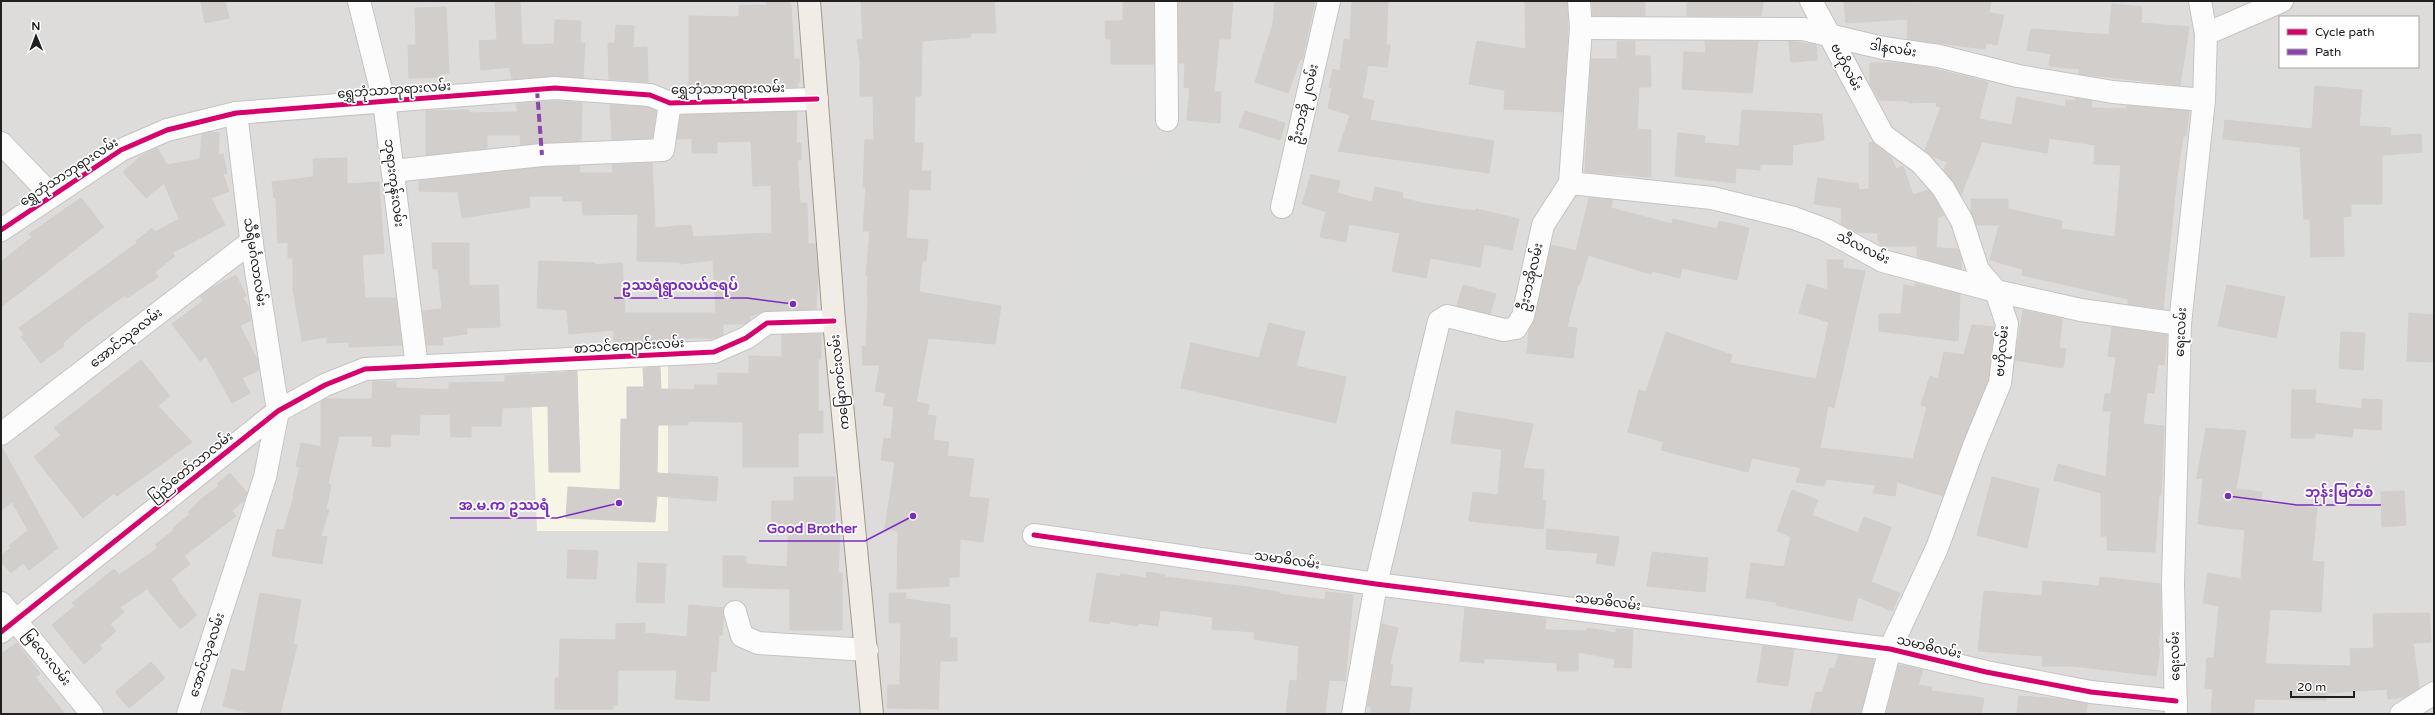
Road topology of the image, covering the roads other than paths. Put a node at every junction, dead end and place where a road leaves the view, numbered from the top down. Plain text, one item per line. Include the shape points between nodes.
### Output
1 (360, 1) edge
2 (809, 1) edge
3 (1166, 1) edge
4 (1329, 1) edge
5 (1579, 1) edge
6 (1811, 1) edge
7 (2200, 1) edge
8 (2282, 1) edge
9 (1580, 28) junction
10 (2206, 34) junction
11 (1829, 35) junction
12 (816, 99) junction
13 (2204, 100) junction
14 (384, 101) junction
15 (670, 103) junction
16 (236, 113) junction
17 (1167, 120) dead end
18 (1, 143) edge
19 (393, 171) junction
20 (1570, 183) junction
21 (52, 196) junction
22 (1282, 207) dead end
23 (1, 230) edge
24 (252, 241) junction
25 (1996, 291) junction
26 (834, 321) junction
27 (2180, 324) junction
28 (417, 367) junction
29 (278, 411) junction
30 (1, 434) edge
31 (1034, 535) dead end
32 (1376, 584) junction
33 (1, 603) edge
34 (735, 612) dead end
35 (8, 626) edge
36 (1890, 649) junction
37 (867, 650) junction
38 (2434, 693) edge
39 (2176, 708) edge
40 (92, 714) edge
41 (188, 714) edge
42 (872, 714) edge
43 (1352, 714) edge
44 (1874, 714) edge
45 (2401, 714) edge

1 - 14 street, ဘုရားကုန်းလမ်း
2 - 12 main road, ကမြောကင်းလမ်း
3 - 17 street
4 - 22 street, ဦးဘအို ၂လမ်း
5 - 9 street, ဦးဘအိုလမ်း
6 - 11 street, ဗဟိုလမ်း
7 - 10 street, ရေးလမ်း
8 - 10 street
9 - 11 street, ဒါနလမ်း via 1803,29
9 - 20 street, ဦးဘအိုလမ်း
10 - 13 street, ရေးလမ်း
11 - 13 street, ဒါနလမ်း via 1883,48 1939,56 2018,76 2113,92
11 - 25 street, ဗဟိုလမ်း via 1883,135 1921,163 1943,188 1962,221 1978,270
12 - 15 street, ရွှေဘုံသာဘုရားလမ်း
12 - 26 main road, ကမြောကင်းလမ်း
13 - 27 street, ရေးလမ်း
14 - 15 street, ရွှေဘုံသာဘုရားလမ်း via 556,88 650,95
14 - 16 street, ရွှေဘုံသာဘုရားလမ်း
14 - 19 street, ဘုရားကုန်းလမ်း
15 - 19 street via 664,150 542,154
16 - 21 street, ရွှေဘုံသာဘုရားလမ်း via 167,130 121,150
16 - 24 street, သီရီမင်္ဂလာလမ်း
18 - 21 street
19 - 28 street, ဘုရားကုန်းလမ်း
20 - 25 street, သီလလမ်း via 1712,198 1794,218 1826,230 1883,260
20 - 32 street, ဦးဘအိုလမ်း via 1543,225 1522,316 1516,328 1504,330 1447,316 1439,321
21 - 23 street, ရွှေဘုံသာဘုရားလမ်း
24 - 29 street, သီရီမင်္ဂလာလမ်း
24 - 30 street, အောင်သုခလမ်း
25 - 27 street, သီလလမ်း via 2081,310
25 - 36 street, ဗဟိုလမ်း via 2007,324 2000,383 1937,548
26 - 28 street, စာသင်ကျောင်းလမ်း via 767,323 746,338 714,352
26 - 37 main road, ကမြောကင်းလမ်း
27 - 39 street, ရေးလမ်း via 2173,584
28 - 29 street, ပြည်တော်သာလမ်း via 364,369 325,385
29 - 35 street, ပြည်တော်သာလမ်း
29 - 41 street, အောင်သုခလမ်း via 265,477
31 - 32 street, သမာဓိလမ်း
32 - 36 street, သမာဓိလမ်း
32 - 43 street
33 - 35 street, မြလေးလမ်း
34 - 37 street via 742,636 758,643
35 - 40 street, မြလေးလမ်း
36 - 39 street, သမာဓိလမ်း via 1986,672
36 - 44 street, ဗဟိုလမ်း
37 - 42 main road, ကမြောကင်းလမ်း
38 - 45 street

